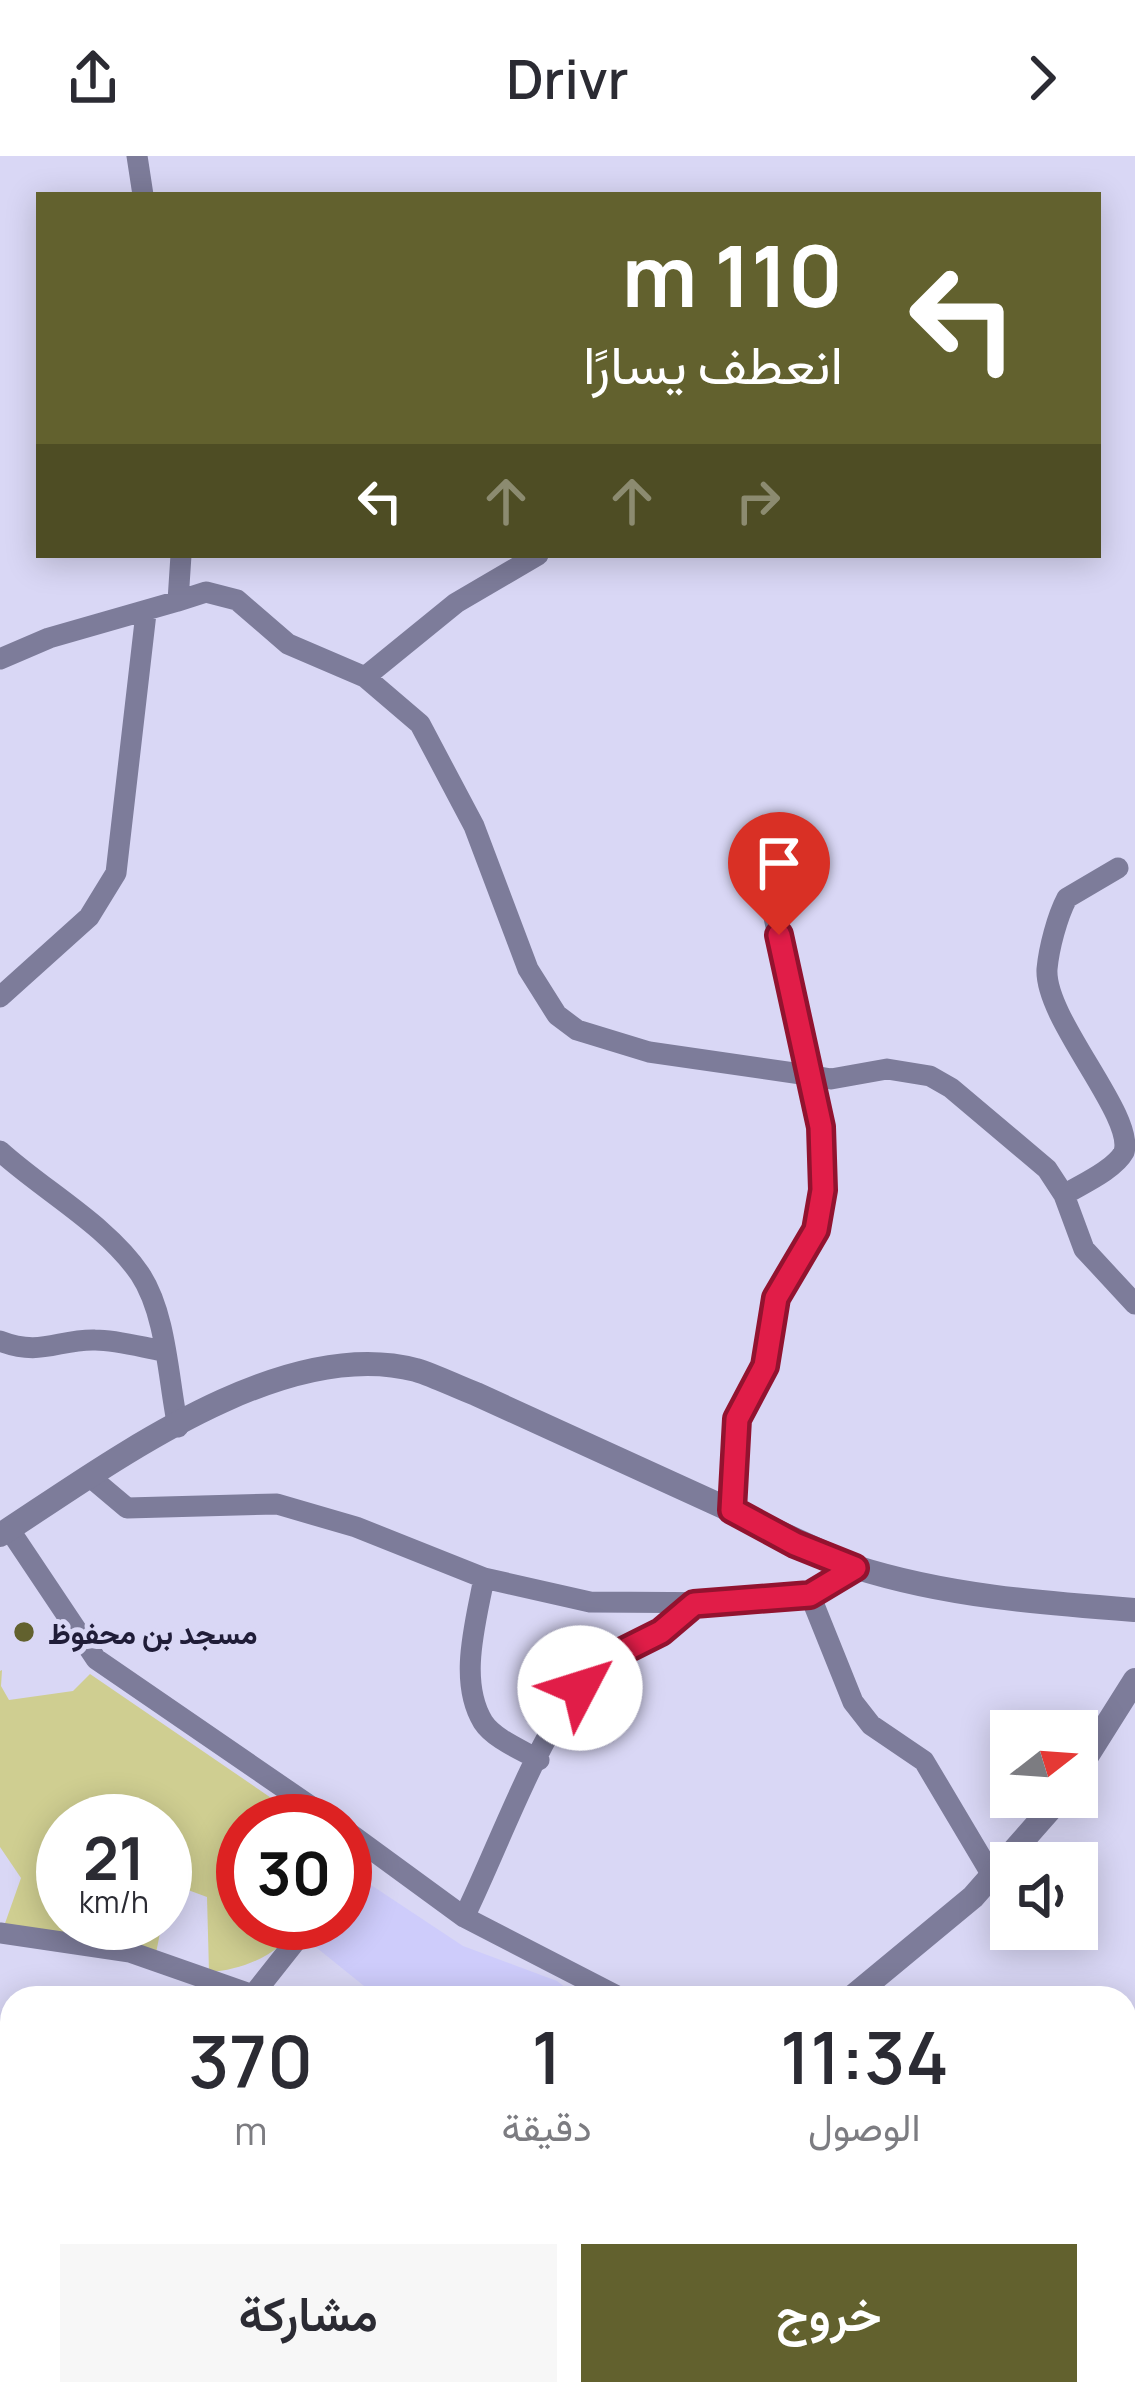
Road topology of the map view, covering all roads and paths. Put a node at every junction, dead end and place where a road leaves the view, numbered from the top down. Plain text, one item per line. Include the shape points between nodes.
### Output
1 (137, 156) edge
2 (143, 192) edge
3 (181, 558) edge
4 (533, 558) edge
5 (178, 601) junction
6 (146, 613) junction
7 (0, 659) edge
8 (365, 677) junction
9 (1118, 868) dead end
10 (772, 908) dead end
11 (0, 997) edge
12 (808, 1075) junction
13 (1128, 1141) junction
14 (0, 1151) edge
15 (1135, 1165) edge
16 (1064, 1196) junction
17 (1135, 1304) edge
18 (0, 1341) edge
19 (163, 1351) junction
20 (178, 1427) junction
21 (88, 1476) junction
22 (732, 1510) junction
23 (3, 1525) edge
24 (855, 1568) junction
25 (484, 1578) junction
26 (810, 1595) junction
27 (694, 1604) junction
28 (1135, 1610) edge
29 (1135, 1680) edge
30 (1098, 1739) edge
31 (539, 1760) junction
32 (293, 1794) edge
33 (1043, 1818) edge
34 (1022, 1842) edge
35 (372, 1850) edge
36 (990, 1874) edge
37 (990, 1879) edge
38 (464, 1917) junction
39 (0, 1933) edge
40 (290, 1950) edge
41 (227, 1986) edge
42 (263, 1986) edge
43 (598, 1986) edge
44 (865, 1986) edge

1 - 2 street
3 - 5 street
4 - 8 street via 456,603
5 - 6 street
5 - 8 street via 223,593 288,644
6 - 7 street
6 - 11 street via 116,873 88,916
8 - 12 street via 437,748 528,969 556,1015 577,1030 649,1052
9 - 13 street via 1067,898 1047,971 1059,1012
10 - 12 street
12 - 16 street via 887,1069 930,1076 1047,1169
12 - 22 street via 821,1127 823,1190 816,1230 776,1298 765,1366 737,1419
13 - 15 street
13 - 16 street via 1122,1156
14 - 19 street via 121,1250 154,1304
16 - 17 street via 1084,1249
18 - 19 street via 57,1349 91,1339
19 - 20 street
20 - 21 street
20 - 22 street via 314,1368 415,1370
21 - 23 street
21 - 25 street via 127,1508 277,1504
22 - 24 street
23 - 32 street via 96,1659
24 - 26 street
24 - 28 street via 983,1596
25 - 27 street via 590,1602
25 - 31 street via 470,1665 475,1698 494,1733
26 - 27 street
26 - 36 street via 853,1702 871,1725 924,1761
27 - 31 street via 580,1688
29 - 30 street
31 - 38 street
33 - 34 street
35 - 38 street
37 - 44 street
38 - 43 street
39 - 41 street via 130,1952
40 - 42 street

